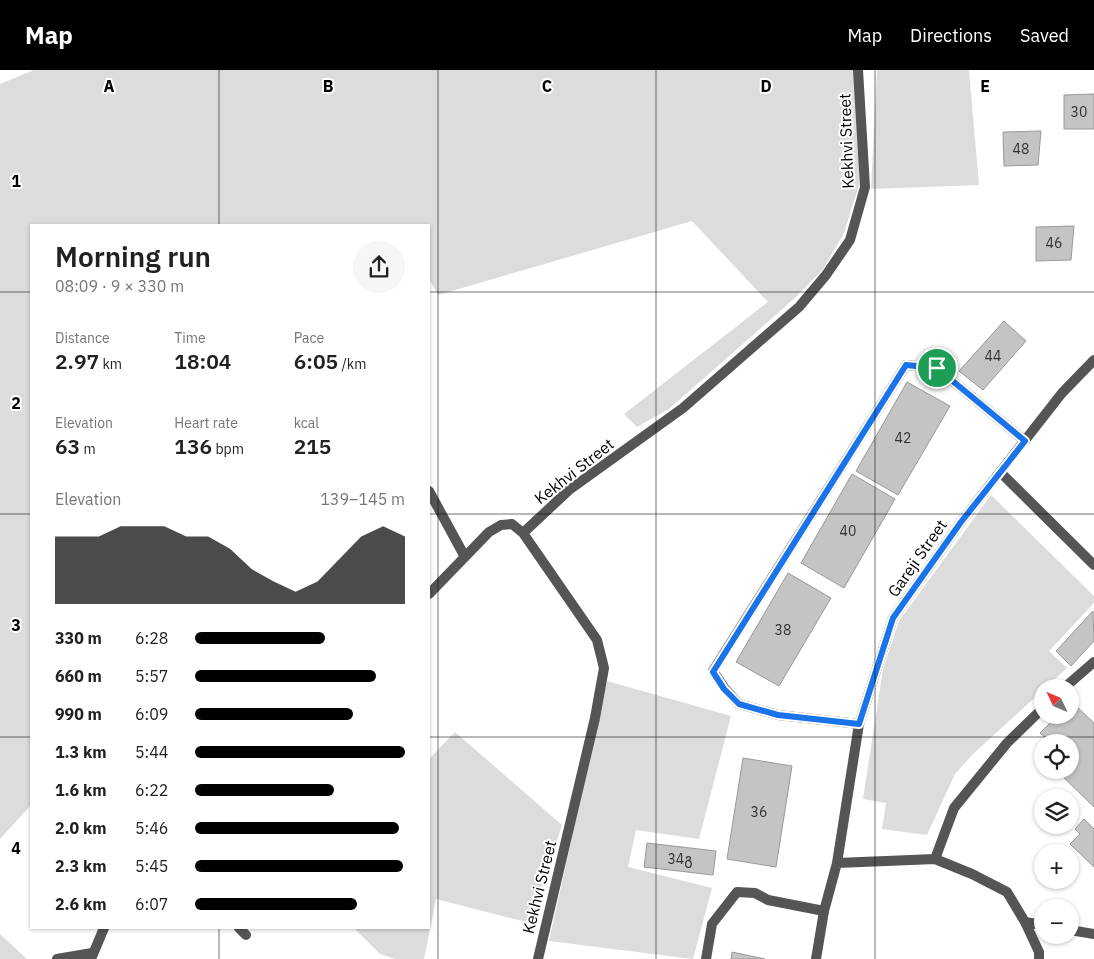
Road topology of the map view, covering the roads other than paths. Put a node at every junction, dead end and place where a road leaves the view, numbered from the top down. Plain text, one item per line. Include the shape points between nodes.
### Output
1 (858, 70) edge
2 (1094, 360) edge
3 (1025, 441) junction
4 (1000, 472) junction
5 (430, 493) edge
6 (523, 533) junction
7 (464, 557) junction
8 (1094, 565) edge
9 (430, 593) edge
10 (1094, 662) edge
11 (1074, 679) edge
12 (1034, 717) edge
13 (859, 724) junction
14 (935, 860) junction
15 (837, 862) junction
16 (824, 911) junction
17 (1025, 922) junction
18 (1034, 924) edge
19 (104, 929) edge
20 (1079, 932) edge
21 (1094, 934) edge
22 (91, 956) edge
23 (57, 959) edge
24 (538, 959) edge
25 (706, 959) edge
26 (816, 959) edge
27 (1039, 959) edge

1 - 6 street, Kekhvi Street via 865,187 850,240 826,275 799,307 683,408 569,490
2 - 3 street, Gareji Street via 1062,393
3 - 4 street, Gareji Street
3 - 13 street via 937,368 906,365 713,672 739,704 778,715
4 - 8 street
4 - 13 street, Gareji Street via 893,618
5 - 7 street
6 - 7 street via 512,524 501,525 489,532
6 - 24 street, Kekhvi Street via 597,640 604,668
7 - 9 street
10 - 11 street
12 - 14 street via 954,808
13 - 15 street, Gareji Street
14 - 15 street
14 - 17 street via 1007,892
15 - 16 street, Gareji Street
16 - 25 street via 737,892 712,924
16 - 26 street, Gareji Street
17 - 18 street
17 - 27 street
19 - 22 street
20 - 21 street
22 - 23 street

